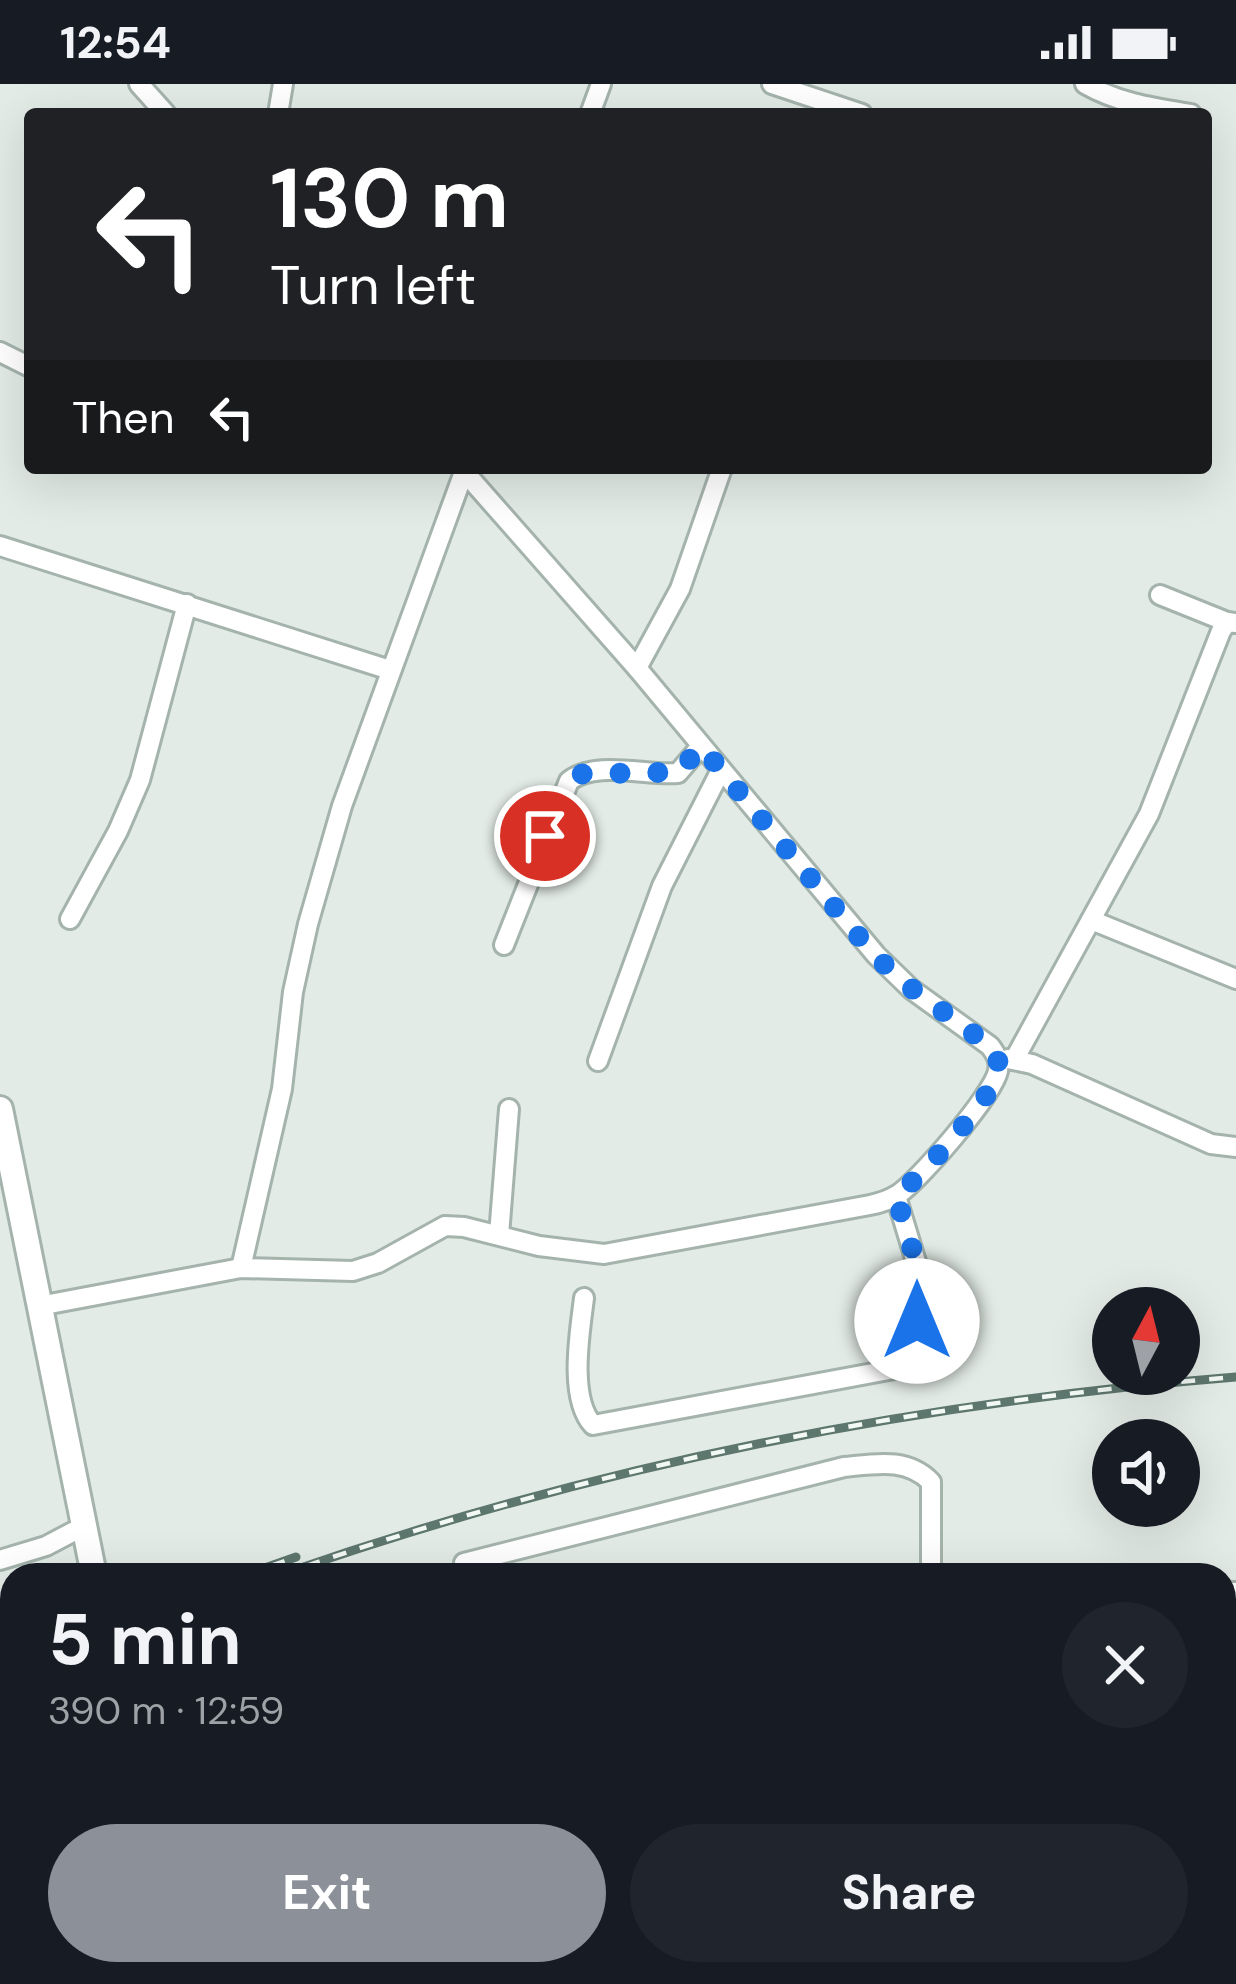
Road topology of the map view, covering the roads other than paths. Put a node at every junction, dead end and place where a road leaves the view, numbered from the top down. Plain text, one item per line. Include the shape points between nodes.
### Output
1 (140, 84) edge
2 (772, 84) edge
3 (1084, 84) edge
4 (838, 100) edge
5 (161, 108) edge
6 (1157, 108) edge
7 (461, 474) edge
8 (466, 474) edge
9 (720, 474) edge
10 (0, 546) edge
11 (1160, 596) dead end
12 (187, 604) junction
13 (1232, 623) edge
14 (637, 668) junction
15 (391, 670) junction
16 (701, 746) junction
17 (721, 770) junction
18 (70, 919) dead end
19 (1091, 920) junction
20 (504, 946) dead end
21 (1236, 979) edge
22 (1006, 1058) junction
23 (598, 1061) dead end
24 (0, 1109) edge
25 (509, 1109) dead end
26 (1236, 1147) edge
27 (896, 1196) junction
28 (499, 1235) junction
29 (241, 1268) junction
30 (584, 1298) dead end
31 (39, 1306) junction
32 (84, 1526) junction
33 (1, 1559) edge
34 (92, 1563) edge
35 (464, 1563) dead end
36 (931, 1563) edge

1 - 5 street
2 - 4 street
3 - 6 street
7 - 15 street
8 - 14 street
9 - 14 street via 680,589
10 - 12 street
11 - 13 street
12 - 15 street
12 - 18 street via 135,792
13 - 19 street via 1149,814
14 - 16 street
15 - 29 street via 308,924
16 - 17 street
16 - 20 street via 679,772 595,771 569,781
17 - 22 street via 875,956
17 - 23 street via 662,886
19 - 21 street
19 - 22 street
22 - 26 street via 1211,1144
22 - 27 street via 976,1110
24 - 31 street
25 - 28 street
27 - 28 street via 604,1254
27 - 30 street via 917,1265 915,1354 905,1367 593,1425 577,1363
28 - 29 street via 445,1226 353,1271
29 - 31 street
31 - 32 street
32 - 33 street
32 - 34 street
35 - 36 street via 884,1463 931,1482

